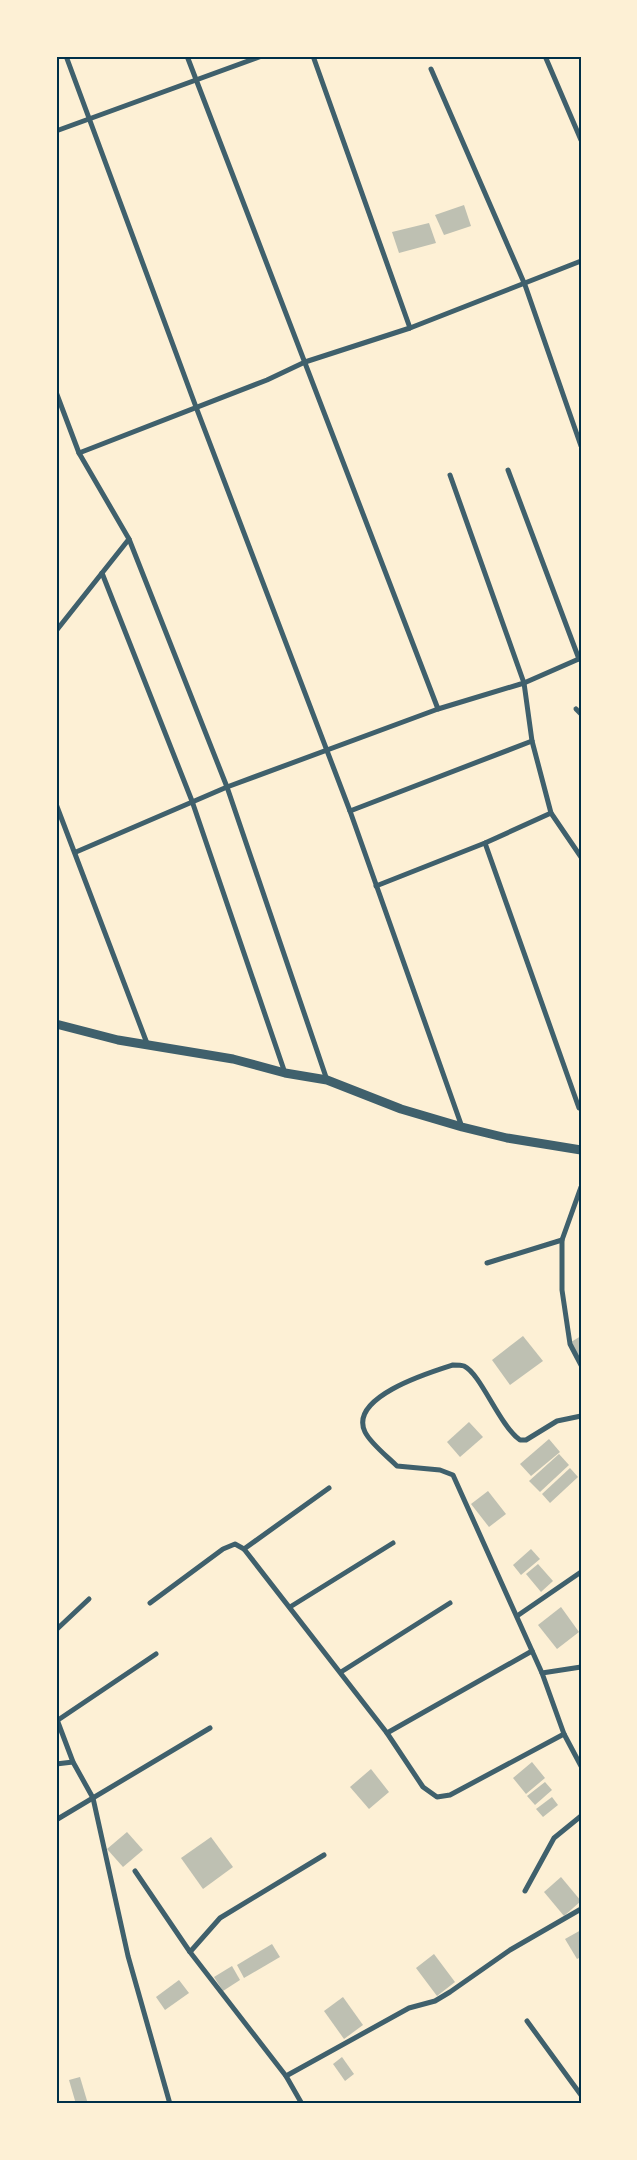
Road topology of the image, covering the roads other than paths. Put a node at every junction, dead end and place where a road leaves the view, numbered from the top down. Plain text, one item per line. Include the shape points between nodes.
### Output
1 (66, 56) edge
2 (187, 56) edge
3 (262, 56) edge
4 (313, 56) edge
5 (545, 56) edge
6 (431, 69) dead end
7 (196, 79) junction
8 (88, 118) junction
9 (56, 131) edge
10 (581, 140) edge
11 (581, 261) edge
12 (525, 284) junction
13 (410, 328) junction
14 (305, 362) junction
15 (56, 392) edge
16 (196, 408) junction
17 (581, 446) edge
18 (79, 453) junction
19 (508, 470) dead end
20 (450, 475) dead end
21 (129, 539) junction
22 (102, 573) junction
23 (56, 631) edge
24 (580, 659) edge
25 (524, 683) junction
26 (438, 709) junction
27 (576, 709) dead end
28 (581, 714) edge
29 (532, 741) junction
30 (327, 750) junction
31 (227, 787) junction
32 (192, 801) junction
33 (56, 804) edge
34 (350, 810) junction
35 (551, 812) junction
36 (485, 843) junction
37 (76, 852) junction
38 (581, 857) edge
39 (376, 886) junction
40 (56, 1024) edge
41 (148, 1046) junction
42 (285, 1073) junction
43 (327, 1080) junction
44 (579, 1108) dead end
45 (462, 1127) junction
46 (581, 1150) edge
47 (581, 1188) edge
48 (562, 1240) junction
49 (487, 1263) dead end
50 (581, 1365) edge
51 (581, 1416) edge
52 (328, 1488) dead end
53 (393, 1543) dead end
54 (244, 1549) junction
55 (581, 1572) edge
56 (89, 1599) dead end
57 (150, 1603) dead end
58 (450, 1603) dead end
59 (290, 1607) junction
60 (516, 1616) junction
61 (56, 1630) edge
62 (532, 1651) junction
63 (156, 1654) dead end
64 (581, 1667) edge
65 (341, 1672) junction
66 (542, 1673) junction
67 (57, 1718) edge
68 (210, 1728) dead end
69 (387, 1733) junction
70 (564, 1734) junction
71 (73, 1762) junction
72 (56, 1764) edge
73 (581, 1766) edge
74 (94, 1798) junction
75 (581, 1816) edge
76 (56, 1820) edge
77 (324, 1856) dead end
78 (135, 1871) dead end
79 (525, 1891) dead end
80 (581, 1909) edge
81 (190, 1952) junction
82 (527, 2021) dead end
83 (286, 2076) junction
84 (581, 2095) edge
85 (170, 2104) edge
86 (302, 2104) edge

1 - 8 street
2 - 7 street
3 - 7 street
4 - 13 street
5 - 10 street
6 - 12 street
7 - 8 street
7 - 14 street
8 - 9 street
8 - 16 street
11 - 12 street
12 - 13 street
12 - 17 street
13 - 14 street
14 - 16 street
14 - 26 street
15 - 18 street
16 - 18 street
16 - 30 street
18 - 21 street
19 - 24 street
20 - 25 street
21 - 22 street
21 - 31 street
22 - 23 street
22 - 32 street
24 - 25 street
25 - 26 street
25 - 29 street
26 - 30 street
27 - 28 street
29 - 34 street
29 - 35 street
30 - 31 street
30 - 34 street
31 - 32 street
31 - 43 street
32 - 37 street
32 - 42 street
33 - 37 street
34 - 39 street
35 - 36 street
35 - 38 street
36 - 39 street
36 - 44 street
37 - 41 street
39 - 45 street
40 - 41 street
41 - 42 street via 233,1060
42 - 43 street
43 - 45 street via 401,1109
45 - 46 street
47 - 48 street
48 - 49 street
48 - 50 street via 562,1290 570,1344
51 - 60 street via 557,1421 526,1440 520,1440 505,1425 472,1373 464,1366 452,1365 386,1391 368,1408 363,1422 366,1432 397,1466 440,1470 453,1475
52 - 54 street
53 - 59 street
54 - 57 street via 235,1544 223,1550
54 - 59 street
55 - 60 street
56 - 61 street
58 - 65 street
59 - 65 street
60 - 62 street
62 - 66 street
62 - 69 street
63 - 67 street
64 - 66 street
65 - 69 street
66 - 70 street
67 - 71 street
68 - 74 street
69 - 70 street via 423,1787 437,1797 450,1796
70 - 73 street
71 - 72 street
71 - 74 street
74 - 76 street
74 - 85 street via 128,1956
75 - 79 street via 554,1838
77 - 81 street via 220,1918
78 - 81 street
80 - 83 street via 510,1950 450,1992 409,2008
81 - 83 street
82 - 84 street
83 - 86 street

